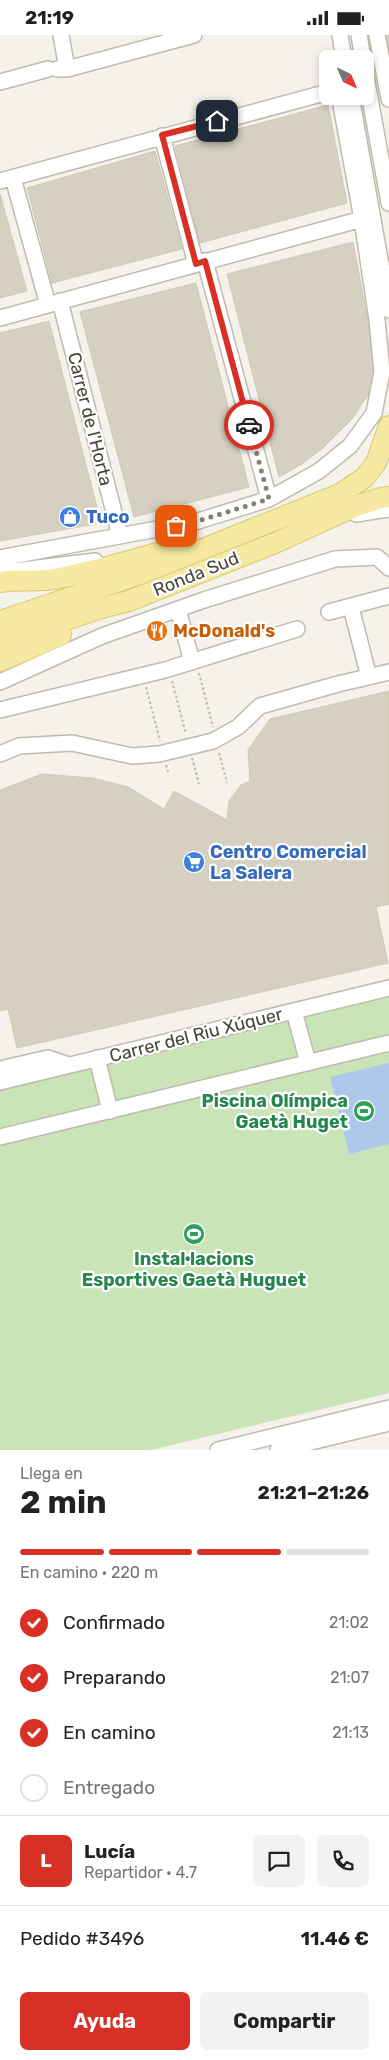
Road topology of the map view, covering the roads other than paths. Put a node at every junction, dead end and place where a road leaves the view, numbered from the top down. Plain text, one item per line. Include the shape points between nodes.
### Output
1 (61, 35) edge
2 (194, 35) edge
3 (340, 35) edge
4 (358, 35) edge
5 (377, 35) edge
6 (154, 40) edge
7 (342, 50) edge
8 (361, 50) edge
9 (57, 69) junction
10 (0, 82) edge
11 (319, 94) edge
12 (389, 99) edge
13 (341, 105) edge
14 (352, 105) edge
15 (371, 105) edge
16 (162, 135) junction
17 (6, 179) edge
18 (389, 203) edge
19 (362, 219) junction
20 (369, 233) junction
21 (201, 263) junction
22 (54, 303) junction
23 (389, 310) edge
24 (0, 318) edge
25 (382, 420) edge
26 (389, 497) edge
27 (269, 499) junction
28 (389, 509) edge
29 (320, 523) junction
30 (120, 536) junction
31 (226, 539) junction
32 (151, 554) junction
33 (0, 558) edge
34 (0, 566) edge
35 (389, 568) edge
36 (0, 582) edge
37 (389, 595) edge
38 (129, 601) junction
39 (178, 609) junction
40 (329, 612) dead end
41 (352, 615) dead end
42 (0, 621) edge
43 (297, 629) dead end
44 (0, 643) edge
45 (192, 659) junction
46 (0, 661) edge
47 (145, 669) junction
48 (389, 673) edge
49 (368, 677) junction
50 (0, 682) edge
51 (0, 710) edge
52 (0, 754) edge
53 (389, 988) edge
54 (294, 1011) junction
55 (389, 1043) edge
56 (97, 1059) junction
57 (308, 1063) junction
58 (2, 1075) edge
59 (110, 1111) junction
60 (0, 1137) edge
61 (389, 1408) edge
62 (389, 1423) edge
63 (218, 1450) edge
64 (278, 1450) edge

1 - 9 street
2 - 6 street
3 - 7 street
4 - 8 street
5 - 12 street
6 - 9 street
9 - 10 street
11 - 16 street
13 - 19 street
14 - 20 street
15 - 18 street
16 - 17 street
16 - 21 street
17 - 22 street, Carrer de l'Horta
19 - 20 street
19 - 21 street
20 - 23 street
20 - 25 street via 382,372
21 - 22 street
21 - 27 street
22 - 24 street
22 - 30 street, Carrer de l'Horta
25 - 27 street via 318,471
25 - 31 main road, Ronda Sud via 376,463 364,478 340,494
26 - 29 main road, Ronda Sud via 356,506
27 - 30 street via 195,522
28 - 29 street via 366,511
29 - 38 main road, Ronda Sud
30 - 33 street
31 - 32 main road
31 - 42 main road, Ronda Sud via 143,573
32 - 34 street via 14,571
32 - 36 main road via 134,561 52,579
35 - 39 street via 377,557 335,559
37 - 40 street
38 - 44 main road, Ronda Sud
38 - 46 main road via 106,616
39 - 45 street
39 - 50 street via 94,639
41 - 49 street
43 - 45 street
45 - 47 street
45 - 47 street via 169,669
47 - 51 street
48 - 49 street
49 - 52 street via 260,707 238,727 216,739 163,753 132,756 72,743 19,746
53 - 54 street, Carrer del Riu Xúquer
54 - 56 street, Carrer del Riu Xúquer
54 - 57 street, Carrer del Riu Xúquer
55 - 57 street
56 - 58 street, Carrer del Riu Xúquer
56 - 59 street, Carrer del Riu Xúquer
57 - 59 street
59 - 60 street
61 - 63 street
62 - 64 street

